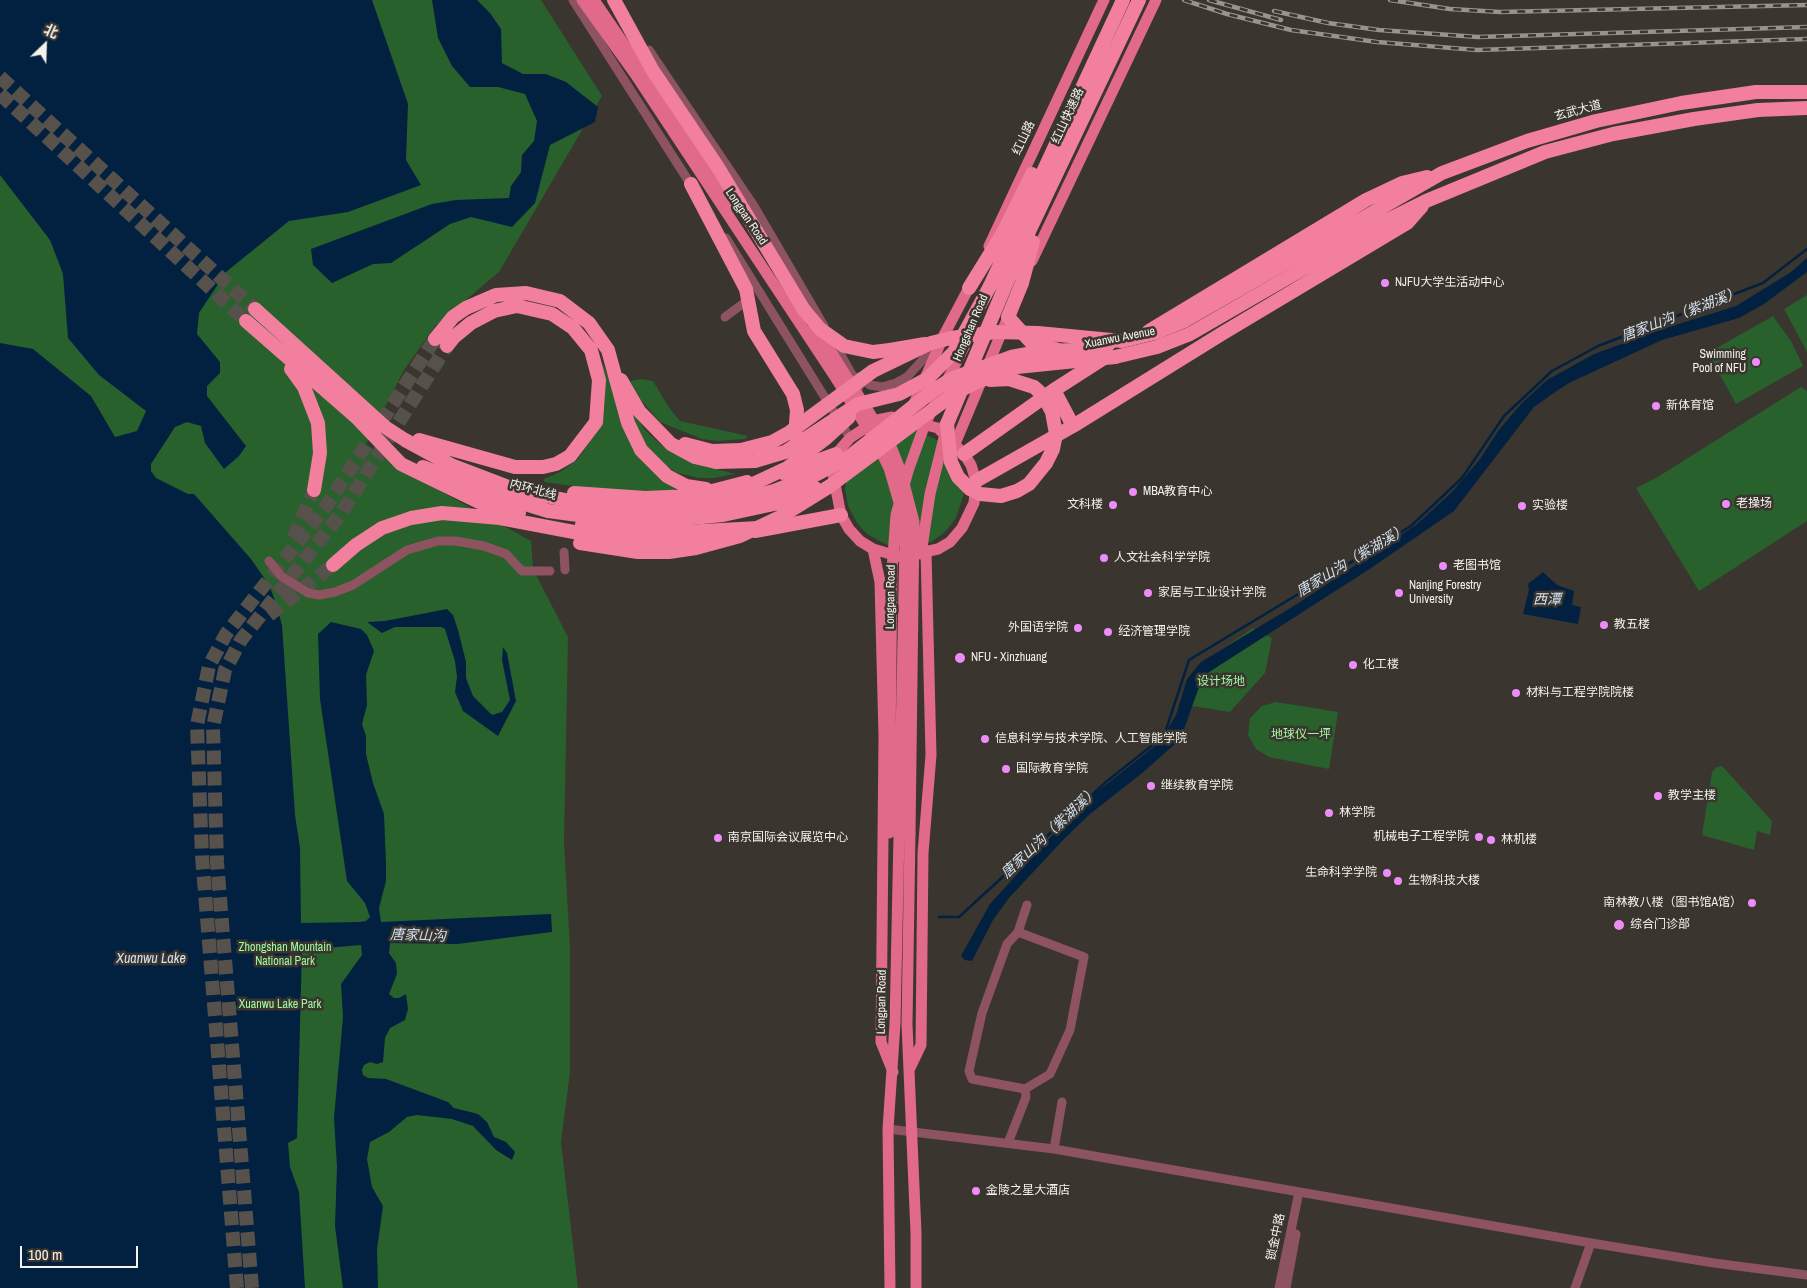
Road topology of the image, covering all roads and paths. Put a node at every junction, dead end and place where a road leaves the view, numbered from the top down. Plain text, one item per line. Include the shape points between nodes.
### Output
1 (573, 0) edge
2 (582, 0) edge
3 (594, 0) edge
4 (615, 0) edge
5 (1104, 0) edge
6 (1123, 0) edge
7 (1139, 0) edge
8 (1156, 0) edge
9 (1807, 92) edge
10 (1807, 108) edge
11 (1070, 111) junction
12 (1083, 120) junction
13 (1442, 173) junction
14 (691, 184) junction
15 (1426, 201) junction
16 (1019, 239) junction
17 (1022, 282) junction
18 (990, 286) junction
19 (969, 288) junction
20 (744, 303) dead end
21 (255, 309) tunnel mouth
22 (725, 317) dead end
23 (1008, 317) junction
24 (246, 321) tunnel mouth
25 (944, 336) junction
26 (435, 338) tunnel mouth
27 (931, 343) junction
28 (1122, 344) junction
29 (447, 346) tunnel mouth
30 (279, 352) junction
31 (847, 366) junction
32 (615, 368) junction
33 (977, 382) junction
34 (341, 385) junction
35 (1054, 390) junction
36 (858, 404) junction
37 (357, 418) junction
38 (907, 419) junction
39 (877, 420) junction
40 (947, 424) junction
41 (1073, 426) junction
42 (850, 438) junction
43 (425, 444) junction
44 (960, 449) junction
45 (836, 454) junction
46 (714, 456) junction
47 (860, 466) junction
48 (771, 477) junction
49 (976, 481) junction
50 (719, 489) junction
51 (314, 490) tunnel mouth
52 (697, 505) junction
53 (841, 515) junction
54 (500, 518) junction
55 (778, 527) junction
56 (873, 550) junction
57 (564, 552) dead end
58 (926, 552) junction
59 (269, 561) dead end
60 (333, 565) tunnel mouth
61 (550, 570) dead end
62 (566, 570) dead end
63 (883, 847) junction
64 (923, 853) junction
65 (1027, 905) dead end
66 (1018, 932) junction
67 (909, 1070) junction
68 (894, 1072) junction
69 (1025, 1089) junction
70 (1062, 1102) dead end
71 (888, 1129) junction
72 (912, 1131) junction
73 (1008, 1143) junction
74 (1054, 1149) junction
75 (1301, 1192) junction
76 (1591, 1243) junction
77 (1807, 1275) edge
78 (890, 1288) edge
79 (916, 1288) edge
80 (1279, 1288) edge
81 (1286, 1288) edge
82 (1575, 1288) edge

1 - 14 street
2 - 68 main road, Longpan Road, bridge via 635,74 837,380 876,442 896,488 905,541
3 - 67 main road, Longpan Road, bridge via 879,427 902,472 915,541
4 - 27 highway, bridge via 653,71 719,169 804,310 820,329 844,346 873,352
4 - 31 street, Longpan Road via 754,206
5 - 19 main road, 红山路
6 - 11 highway, 红山快速路
7 - 12 highway, 红山快速路
8 - 17 main road
9 - 13 highway, 玄武大道 via 1746,94 1605,119 1527,141
10 - 15 highway via 1703,117 1613,134 1545,152
11 - 16 highway, 红山快速路
11 - 19 highway
12 - 16 highway, 红山快速路
12 - 17 highway via 1028,254
13 - 28 highway, 玄武大道, bridge via 1184,321
13 - 28 highway via 1402,183 1366,200
14 - 42 street
14 - 48 highway via 746,289 754,331 795,402 797,425 788,461
15 - 33 highway, Xuanwu Avenue, bridge via 1175,341 1115,357 1017,367
15 - 41 highway via 1407,223
16 - 18 highway, Hongshan Road
16 - 40 highway, Hongshan Road, bridge
17 - 23 highway
18 - 36 highway, Hongshan Road, bridge via 954,352 938,369 908,390
18 - 63 main road, bridge via 975,325 925,424 896,515 892,570 890,833
19 - 25 main road, 红山路
20 - 22 street
21 - 34 highway, 内环北线
23 - 28 highway via 1030,341 1053,350 1076,352
23 - 44 main road
24 - 30 highway, 内环北线
25 - 31 street via 907,377 896,383 882,387 870,385
25 - 38 main road, 红山路
26 - 32 highway via 454,317 482,299 512,292 538,294 560,302 590,323 606,345
27 - 28 highway, bridge via 996,332 1038,333
27 - 46 highway, bridge via 873,371 781,437
28 - 35 highway
28 - 52 highway, Xuanwu Avenue, bridge via 1038,352 982,366 934,390 831,468 774,491
29 - 43 highway via 471,322 494,310 517,306 552,314 573,328 591,350 599,380 596,422 570,456 543,467 515,467
30 - 37 highway, 内环北线
30 - 51 highway via 304,387 318,423 320,453
31 - 39 street, Longpan Road
32 - 46 highway via 639,411 671,444 685,452
32 - 50 highway via 628,423 649,460 667,476 686,486
33 - 40 highway, bridge via 1009,379 1040,391 1055,422 1055,442 1046,463 1029,484 1016,492 1001,496 980,494 958,477 950,462
33 - 47 highway, Xuanwu Avenue, bridge via 955,393
34 - 43 highway
34 - 52 highway, 内环北线 via 385,427 405,440 451,465 519,491 597,506 660,508
35 - 41 highway
35 - 44 highway
36 - 46 highway, Hongshan Road, bridge via 785,452 755,461
36 - 48 highway, bridge via 825,439
37 - 47 highway, 内环北线, bridge via 400,454 423,467 548,511 616,520 660,521 723,515 774,504 819,487
37 - 55 highway via 402,464 479,502 512,512 641,532
38 - 39 main road
38 - 44 main road via 938,428
39 - 42 main road
40 - 64 main road, bridge via 930,494 918,590 916,833
41 - 49 highway
42 - 45 main road
43 - 50 highway via 494,473 580,495 654,498 693,496
44 - 49 main road via 971,465
45 - 48 highway
45 - 53 main road via 833,474
47 - 54 highway, bridge via 752,532 685,550 652,552 580,543 536,532
48 - 50 highway
48 - 52 highway, bridge
49 - 58 main road via 974,503 962,528 950,542
53 - 55 highway
53 - 56 main road via 849,529
54 - 55 highway via 637,544 667,544
54 - 60 highway via 442,513 411,518 382,528
56 - 58 main road via 900,557
56 - 63 main road via 880,582
57 - 62 street
58 - 64 main road via 930,755
59 - 61 street via 281,576 308,593 319,595 353,585 407,550 438,542 456,541 484,546 506,554 522,571
63 - 68 main road via 880,1042
64 - 67 main road via 921,1045
65 - 66 street
66 - 69 street via 1007,944 985,1004 969,1071 972,1079
66 - 69 street via 1084,957 1066,1039 1050,1074
67 - 72 main road, Longpan Road
68 - 71 main road, Longpan Road
69 - 73 street via 1026,1097
70 - 74 street
71 - 72 street
71 - 78 main road, Longpan Road
72 - 73 street
72 - 79 main road, Longpan Road
73 - 74 street
74 - 75 street
75 - 76 street
75 - 80 street, 锁金中路
75 - 81 street, 锁金中路
76 - 77 street
76 - 82 street

